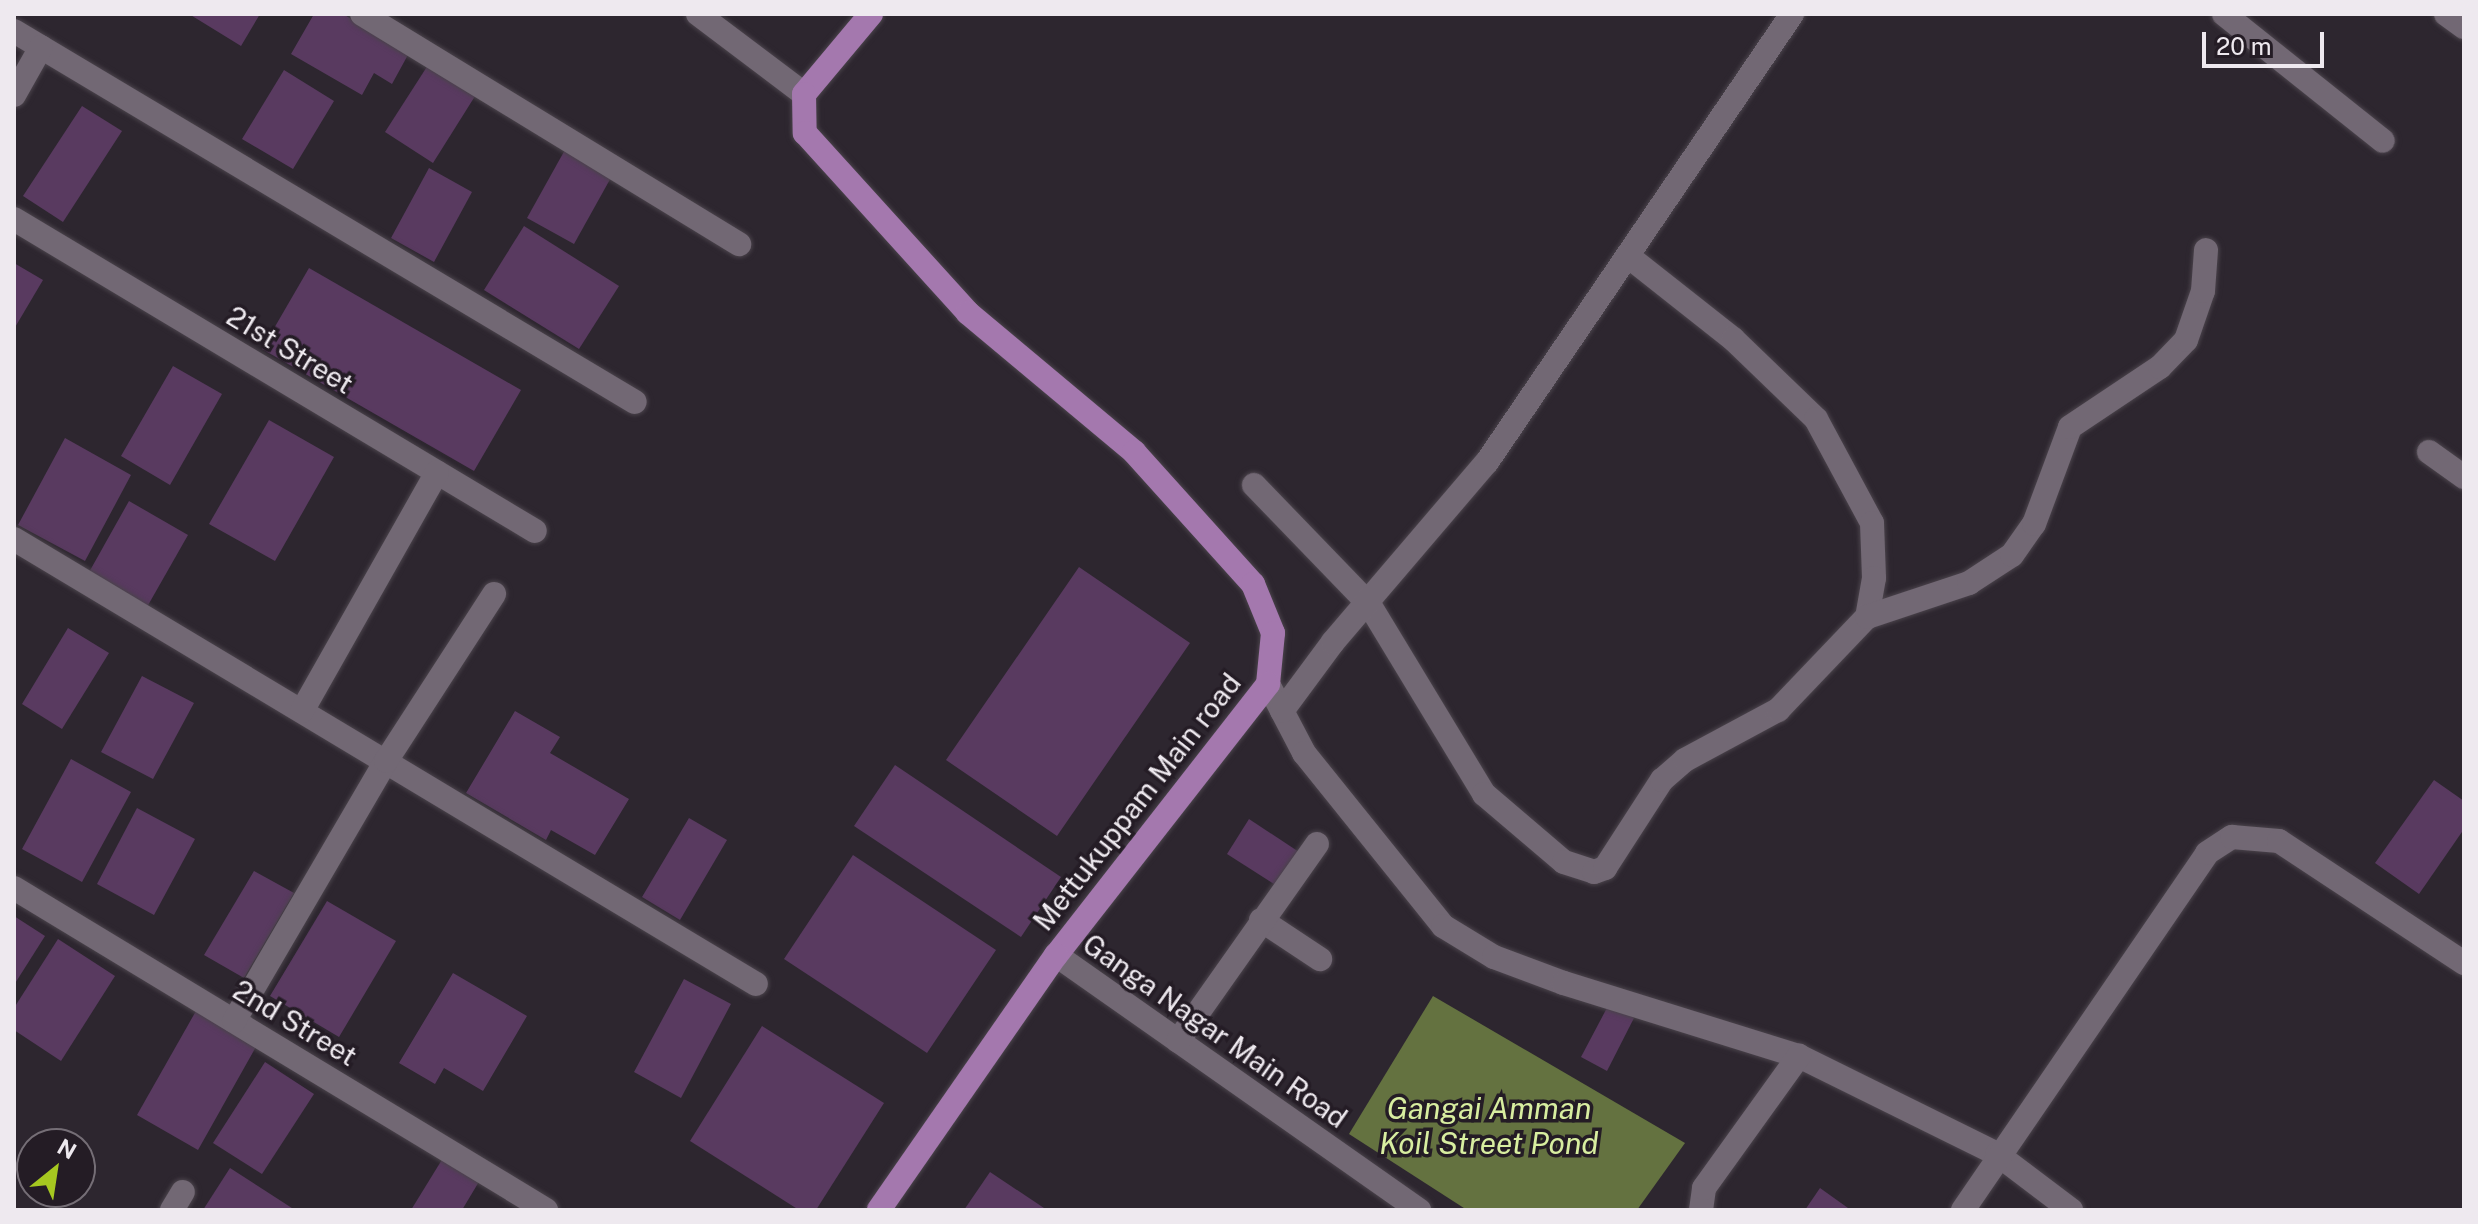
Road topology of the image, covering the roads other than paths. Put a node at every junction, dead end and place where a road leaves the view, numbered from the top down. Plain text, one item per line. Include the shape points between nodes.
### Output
1 (362, 14) edge
2 (698, 14) edge
3 (871, 14) edge
4 (1792, 14) edge
5 (2224, 14) edge
6 (2446, 14) edge
7 (402, 24) edge
8 (2464, 27) edge
9 (14, 31) edge
10 (41, 47) junction
11 (804, 94) junction
12 (14, 95) edge
13 (2383, 141) dead end
14 (14, 219) edge
15 (739, 244) dead end
16 (2206, 250) dead end
17 (1628, 256) junction
18 (635, 402) dead end
19 (2429, 452) dead end
20 (437, 472) junction
21 (2464, 477) edge
22 (1254, 485) dead end
23 (535, 531) dead end
24 (14, 539) edge
25 (494, 594) dead end
26 (1369, 604) junction
27 (1876, 612) junction
28 (1268, 684) junction
29 (302, 711) junction
30 (1282, 711) junction
31 (386, 761) junction
32 (1317, 844) dead end
33 (14, 888) edge
34 (1261, 920) junction
35 (1056, 955) junction
36 (1320, 959) dead end
37 (2464, 963) edge
38 (756, 984) dead end
39 (234, 1021) junction
40 (1178, 1041) junction
41 (1799, 1056) junction
42 (1997, 1154) junction
43 (546, 1210) edge
44 (879, 1210) edge
45 (1419, 1210) edge
46 (1701, 1210) edge
47 (1963, 1210) edge
48 (2071, 1210) edge

1 - 7 street
2 - 11 street
3 - 11 main road
4 - 17 street
5 - 13 street
6 - 8 street
7 - 15 street
9 - 10 street
10 - 12 street
10 - 18 street
11 - 28 main road, Mettukuppam Main road via 805,133 948,290 1134,452 1253,584 1273,633
14 - 20 street, 21st Street
16 - 27 street via 2203,291 2186,340 2160,367 2070,427 2025,541 1969,583
17 - 26 street via 1487,462
17 - 27 street via 1733,339 1816,419 1872,523
19 - 21 street
20 - 23 street, 21st Street
20 - 29 street
22 - 26 street
24 - 29 street
25 - 31 street
26 - 27 street via 1484,794 1564,862 1594,872 1605,868 1662,780 1685,760 1778,710
26 - 30 street
28 - 30 street
28 - 35 main road, Mettukuppam Main road
29 - 31 street
30 - 41 street via 1304,753 1443,926 1494,957 1564,983
31 - 38 street
31 - 39 street
32 - 34 street
33 - 39 street, 2nd Street
34 - 36 street
34 - 40 street
35 - 40 street, Ganga Nagar Main Road
35 - 44 main road, Mettukuppam Main road
37 - 42 street via 2279,841 2232,837 2207,853
39 - 43 street, 2nd Street
40 - 45 street, Ganga Nagar Main Road
41 - 42 street
41 - 46 street via 1704,1188
42 - 47 street
42 - 48 street

